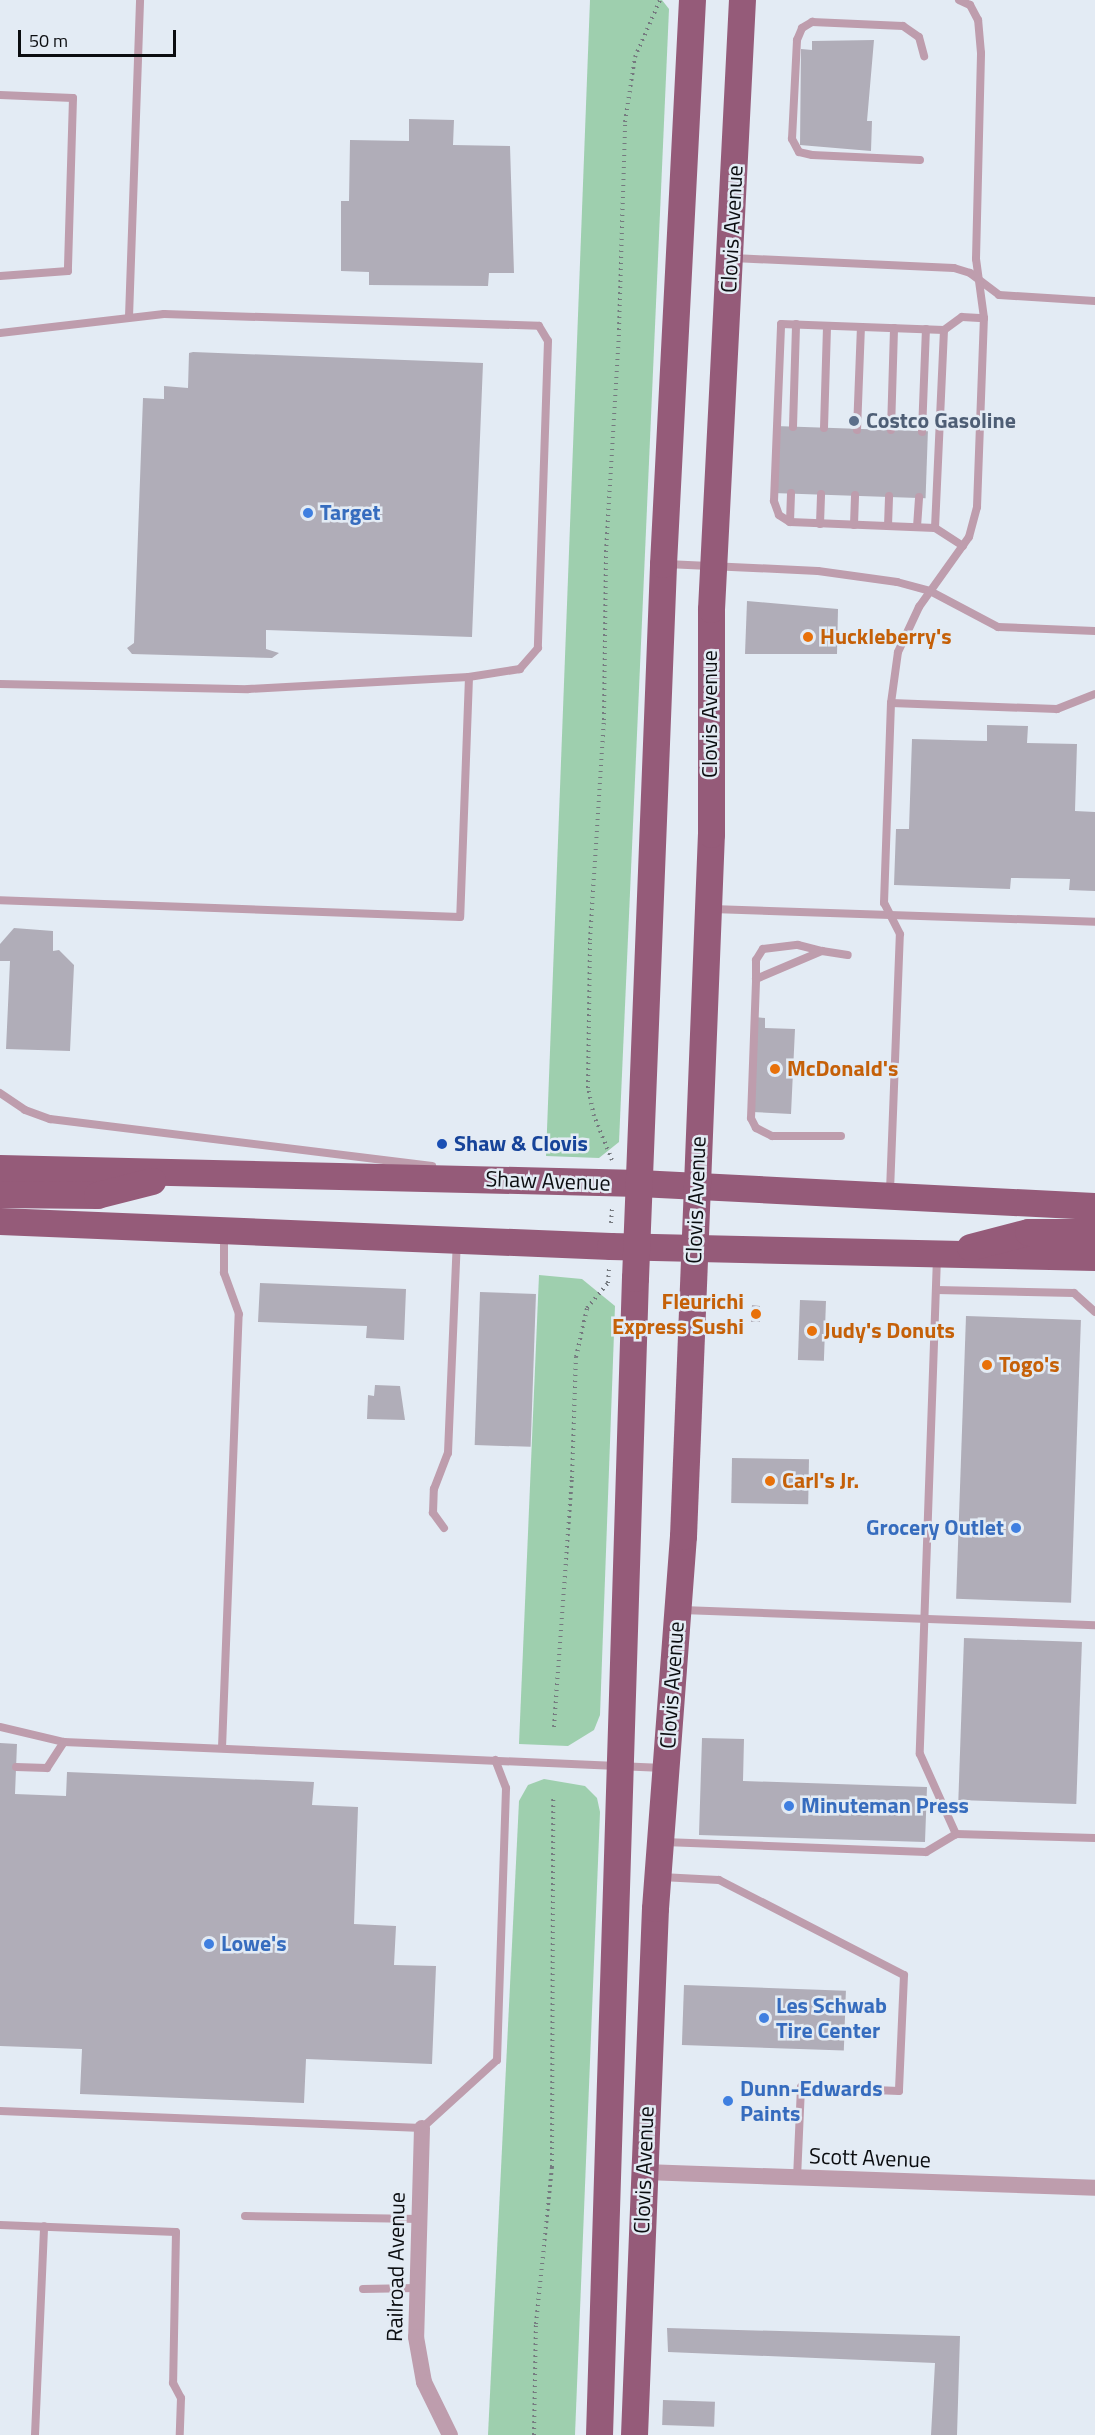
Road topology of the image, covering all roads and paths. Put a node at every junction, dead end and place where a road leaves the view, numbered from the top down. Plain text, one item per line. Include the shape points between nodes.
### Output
1 (140, 0) edge
2 (660, 0) edge
3 (692, 0) edge
4 (742, 0) edge
5 (959, 0) edge
6 (924, 56) dead end
7 (0, 95) edge
8 (920, 160) dead end
9 (730, 258) junction
10 (0, 276) edge
11 (978, 279) junction
12 (1095, 301) edge
13 (129, 317) junction
14 (984, 318) junction
15 (796, 324) junction
16 (827, 326) junction
17 (861, 327) junction
18 (894, 328) junction
19 (926, 329) junction
20 (944, 330) junction
21 (0, 333) edge
22 (793, 427) dead end
23 (824, 428) dead end
24 (857, 430) dead end
25 (891, 430) dead end
26 (922, 432) dead end
27 (791, 493) dead end
28 (821, 494) dead end
29 (855, 495) dead end
30 (889, 496) dead end
31 (919, 497) dead end
32 (790, 522) junction
33 (820, 524) junction
34 (854, 525) junction
35 (888, 526) junction
36 (917, 527) junction
37 (935, 528) junction
38 (963, 546) junction
39 (663, 564) junction
40 (713, 567) junction
41 (930, 591) junction
42 (1095, 631) edge
43 (469, 677) junction
44 (0, 684) edge
45 (1095, 694) edge
46 (891, 703) junction
47 (0, 900) edge
48 (708, 909) junction
49 (891, 915) junction
50 (1095, 922) edge
51 (822, 951) junction
52 (848, 956) dead end
53 (756, 979) junction
54 (0, 1093) edge
55 (841, 1137) dead end
56 (0, 1168) edge
57 (182, 1173) junction
58 (561, 1181) junction
59 (626, 1183) junction
60 (696, 1187) junction
61 (0, 1194) edge
62 (890, 1194) junction
63 (1095, 1206) edge
64 (0, 1221) edge
65 (224, 1229) junction
66 (1095, 1232) edge
67 (457, 1239) junction
68 (623, 1246) junction
69 (693, 1247) junction
70 (937, 1256) junction
71 (1095, 1257) edge
72 (936, 1290) junction
73 (1095, 1312) edge
74 (444, 1528) dead end
75 (678, 1610) junction
76 (925, 1618) junction
77 (1095, 1625) edge
78 (0, 1727) edge
79 (554, 1727) dead end
80 (64, 1742) junction
81 (222, 1748) junction
82 (495, 1761) junction
83 (621, 1766) junction
84 (16, 1767) dead end
85 (666, 1768) junction
86 (553, 1798) dead end
87 (1095, 1833) edge
88 (956, 1834) junction
89 (1095, 1838) edge
90 (660, 1841) junction
91 (657, 1877) junction
92 (615, 1921) junction
93 (0, 2111) edge
94 (422, 2128) junction
95 (644, 2172) junction
96 (797, 2177) junction
97 (1095, 2188) edge
98 (245, 2216) dead end
99 (419, 2219) junction
100 (0, 2225) edge
101 (44, 2226) junction
102 (603, 2232) junction
103 (416, 2288) junction
104 (363, 2289) dead end
105 (34, 2435) edge
106 (180, 2435) edge
107 (450, 2435) edge
108 (534, 2435) edge
109 (599, 2435) edge
110 (616, 2435) edge
111 (634, 2435) edge

1 - 13 lane
2 - 59 path via 635,57 625,122 619,330 606,552 604,720 592,908 588,1088 594,1116
3 - 39 main road, Clovis Avenue
4 - 9 main road, Clovis Avenue
5 - 11 lane via 970,5 978,20 981,52
6 - 8 lane via 919,37 903,26 812,22 802,28 797,40 792,139 799,152 812,156
7 - 10 lane via 73,98 68,271
9 - 11 lane via 954,268
9 - 40 main road, Clovis Avenue
11 - 12 lane via 999,296
11 - 14 lane
13 - 21 lane via 95,325
13 - 43 lane via 164,314 539,327 548,340 538,648 520,669
14 - 20 lane via 962,317
14 - 38 lane via 977,507
15 - 16 lane
15 - 22 lane
15 - 32 lane via 781,324 774,501 779,515
16 - 17 lane
16 - 23 lane
17 - 18 lane
17 - 24 lane
18 - 19 lane
18 - 25 lane
19 - 20 lane
19 - 26 lane
20 - 37 lane
27 - 32 lane
28 - 33 lane
29 - 34 lane
30 - 35 lane
31 - 36 lane
32 - 33 lane
33 - 34 lane
34 - 35 lane
35 - 36 lane
36 - 37 lane
37 - 38 lane
38 - 41 lane
39 - 40 lane
39 - 59 main road, Clovis Avenue
40 - 41 lane via 818,571 897,582
40 - 48 main road, Clovis Avenue
41 - 42 lane via 998,627
41 - 46 lane via 898,652
43 - 44 lane via 248,689
43 - 47 lane via 460,917
45 - 46 lane via 1057,709
46 - 49 lane via 884,903
48 - 49 lane
48 - 60 main road, Clovis Avenue
49 - 50 lane
49 - 62 lane via 900,934
51 - 52 lane
51 - 53 lane
51 - 53 lane via 798,945 763,949 756,960
53 - 55 lane via 751,1118 756,1128 772,1136
54 - 58 lane via 25,1110 50,1119
56 - 57 main road, Shaw Avenue
57 - 58 main road, Shaw Avenue
57 - 61 main road via 97,1195
58 - 59 main road, Shaw Avenue
59 - 60 main road, Shaw Avenue
59 - 68 main road, Clovis Avenue
59 - 68 path
60 - 62 main road, Shaw Avenue
60 - 69 main road, Clovis Avenue
62 - 63 main road, Shaw Avenue
64 - 65 main road
65 - 67 main road
65 - 81 lane via 224,1273 239,1314
66 - 70 main road via 1028,1232
67 - 68 main road
67 - 74 lane via 448,1453 434,1489 433,1513
68 - 69 main road
68 - 79 path via 608,1283 587,1308 576,1357 572,1478
68 - 83 main road, Clovis Avenue
69 - 70 main road
69 - 75 main road, Clovis Avenue
70 - 71 main road
70 - 72 lane
72 - 73 lane via 1074,1293
72 - 76 lane
75 - 76 lane
75 - 85 main road, Clovis Avenue
76 - 77 lane
76 - 88 lane via 920,1754
78 - 80 lane
80 - 81 lane
80 - 84 lane via 47,1768
81 - 82 lane
82 - 83 lane
82 - 94 lane via 506,1788 497,2060
83 - 85 lane
83 - 92 main road, Clovis Avenue
85 - 90 main road, Clovis Avenue
86 - 108 path via 552,2167 536,2324
87 - 89 lane
88 - 89 lane
88 - 90 lane via 926,1852
90 - 91 main road, Clovis Avenue
91 - 95 main road, Clovis Avenue
91 - 96 lane via 718,1880 904,1975 899,2091 801,2087
92 - 95 main road via 632,2040 628,2150
92 - 102 main road, Clovis Avenue
93 - 94 lane
94 - 99 street, Railroad Avenue
95 - 96 street, Scott Avenue
95 - 111 main road, Clovis Avenue
96 - 97 street, Scott Avenue
98 - 99 lane
99 - 103 street, Railroad Avenue
100 - 101 lane
101 - 105 lane
101 - 106 lane via 176,2232 172,2382 180,2398
102 - 109 main road, Clovis Avenue
102 - 110 main road via 617,2372
103 - 104 lane
103 - 107 street, Railroad Avenue via 418,2360 432,2404

